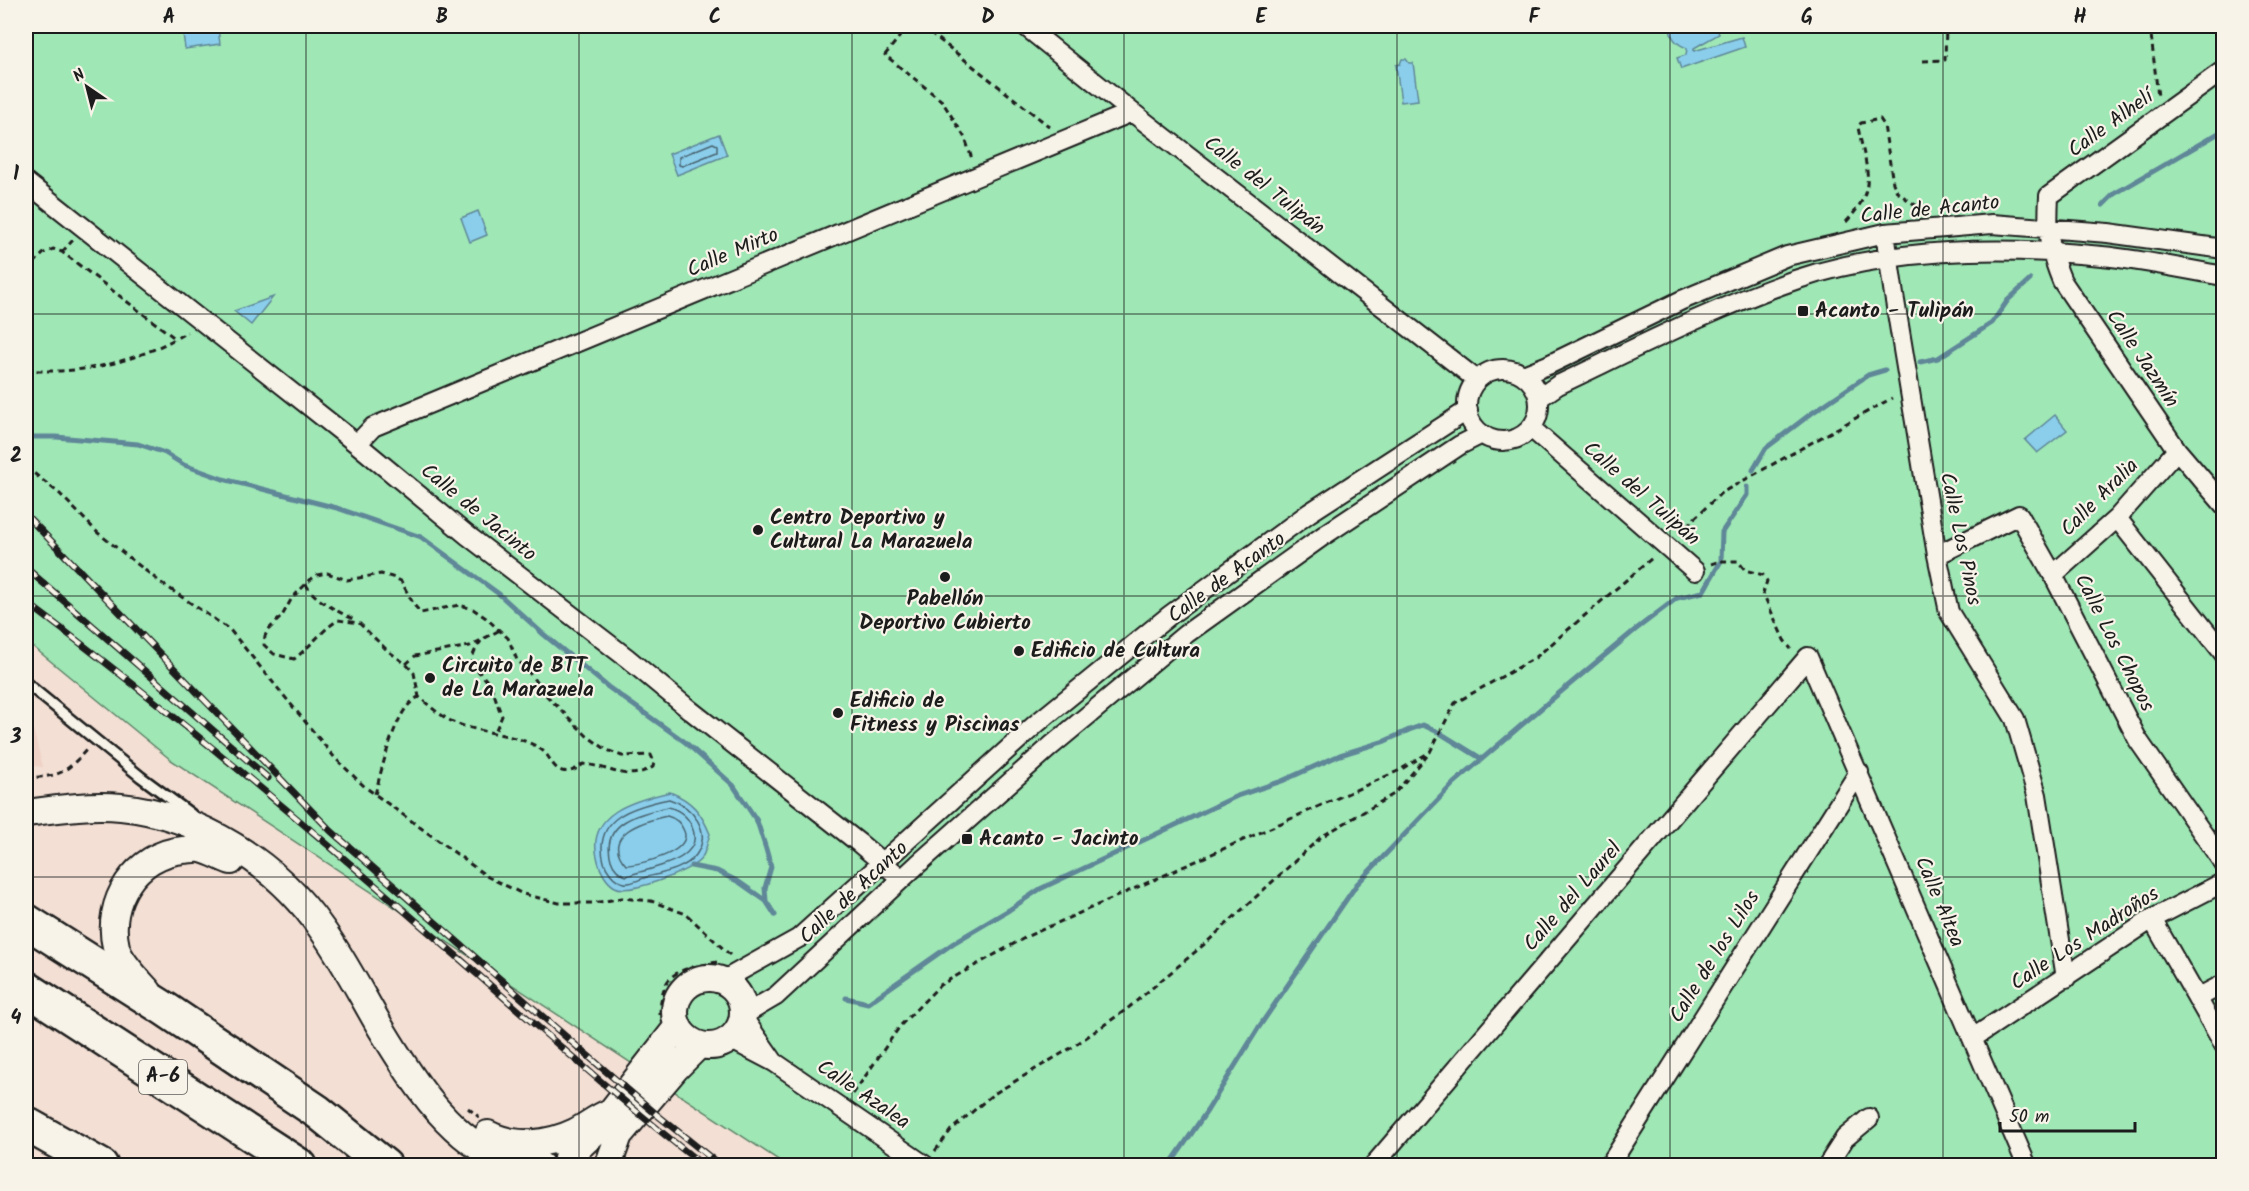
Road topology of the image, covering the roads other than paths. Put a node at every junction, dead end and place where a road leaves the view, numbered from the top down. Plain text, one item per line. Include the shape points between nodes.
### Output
1 (1025, 26) edge
2 (2223, 70) edge
3 (1132, 112) junction
4 (26, 182) edge
5 (2047, 226) junction
6 (1886, 233) junction
7 (2223, 249) edge
8 (2050, 253) junction
9 (1890, 258) junction
10 (2223, 276) edge
11 (1523, 375) junction
12 (1477, 380) junction
13 (1539, 398) junction
14 (1468, 410) junction
15 (1531, 428) junction
16 (1482, 434) junction
17 (357, 444) junction
18 (2177, 450) junction
19 (2223, 505) edge
20 (2117, 518) junction
21 (1937, 555) junction
22 (1695, 571) road end
23 (2053, 575) junction
24 (2223, 654) edge
25 (1808, 657) joint
26 (26, 682) edge
27 (1859, 772) junction
28 (26, 813) edge
29 (227, 841) junction
30 (883, 862) junction
31 (2223, 864) edge
32 (902, 879) junction
33 (2223, 882) edge
34 (2152, 920) junction
35 (26, 921) edge
36 (2066, 978) junction
37 (722, 981) junction
38 (2223, 984) edge
39 (26, 988) edge
40 (2197, 998) junction
41 (165, 1009) junction
42 (26, 1011) edge
43 (742, 1016) junction
44 (668, 1025) junction
45 (1973, 1038) junction
46 (730, 1039) junction
47 (699, 1045) junction
48 (2223, 1045) edge
49 (774, 1062) junction
50 (402, 1063) junction
51 (608, 1113) junction
52 (1869, 1118) dead end
53 (26, 1124) edge
54 (568, 1163) edge
55 (925, 1165) edge
56 (101, 1166) edge
57 (266, 1166) edge
58 (300, 1166) edge
59 (385, 1166) edge
60 (482, 1166) edge
61 (540, 1166) edge
62 (608, 1166) edge
63 (1372, 1166) edge
64 (1609, 1166) edge
65 (1827, 1166) edge
66 (2027, 1166) edge

1 - 3 street, Calle del Tulipán
2 - 5 street, Calle Alhelí via 2049,196
3 - 12 street, Calle del Tulipán
3 - 17 street, Calle Mirto via 373,427
4 - 17 street, Calle de Jacinto
5 - 6 street, Calle de Acanto via 1992,224
5 - 7 street, Calle de Acanto
5 - 8 street, Calle Jazmín
6 - 9 street, Calle Los Pinos
6 - 11 street, Calle de Acanto via 1787,256 1682,300
8 - 9 street, Calle de Acanto via 1992,249
8 - 10 street, Calle de Acanto via 2103,256
8 - 18 street, Calle Jazmín via 2062,281
9 - 13 street, Calle de Acanto via 1796,280 1691,322 1558,385
9 - 21 street, Calle Los Pinos
11 - 12 street via 1494,370
11 - 13 street via 1531,381
12 - 14 street via 1468,399
13 - 15 street
14 - 16 street
14 - 30 street, Calle de Acanto via 1309,513 1170,615 1036,724
15 - 16 street via 1512,439 1491,439
15 - 22 street, Calle del Tulipán
16 - 32 street, Calle de Acanto via 1323,536 1186,634 1051,746
17 - 30 street, Calle de Jacinto
18 - 19 street, Calle Jazmín
18 - 20 street, Calle Aralia
20 - 23 street, Calle Aralia
20 - 24 street
21 - 23 street, Calle Los Chopos via 2019,515
21 - 36 street, Calle Los Pinos via 1949,612 2014,719 2021,741 2037,795
23 - 31 street, Calle Los Chopos via 2138,740
25 - 27 street, Calle Altea
25 - 63 street, Calle del Laurel
26 - 29 lane via 141,777
27 - 45 street, Calle Altea
27 - 64 street, Calle de los Lilos
28 - 29 street via 76,806 121,807 164,815
29 - 50 street via 277,877 321,927
30 - 32 street, Calle de Jacinto
30 - 37 street, Calle de Acanto via 799,938
32 - 43 street, Calle de Acanto via 776,996
33 - 34 street, Calle Los Madroños
34 - 36 street, Calle Los Madroños
34 - 40 street
35 - 41 highway
36 - 45 street, Calle Los Madroños
37 - 43 street via 740,999
37 - 44 street via 711,978 689,985 681,993
38 - 40 street
39 - 58 highway, A-6
40 - 48 street
41 - 59 highway via 318,1112
41 - 60 street via 134,976 116,949 113,924 118,899 128,880 148,862 172,851 201,849 234,862 274,895 311,937 385,1066 411,1101 458,1149
42 - 57 highway, A-6
43 - 46 street
43 - 49 street, Calle Azalea
44 - 47 street
44 - 51 street
45 - 66 street, Calle Altea
46 - 47 street via 710,1046
46 - 49 street, Calle Azalea
47 - 62 street via 619,1135
49 - 55 street, Calle Azalea
50 - 51 street via 427,1082 457,1114 505,1142 527,1144 565,1137
50 - 61 street via 440,1113 466,1137 498,1158
51 - 54 street
52 - 65 street via 1845,1138
53 - 56 highway

